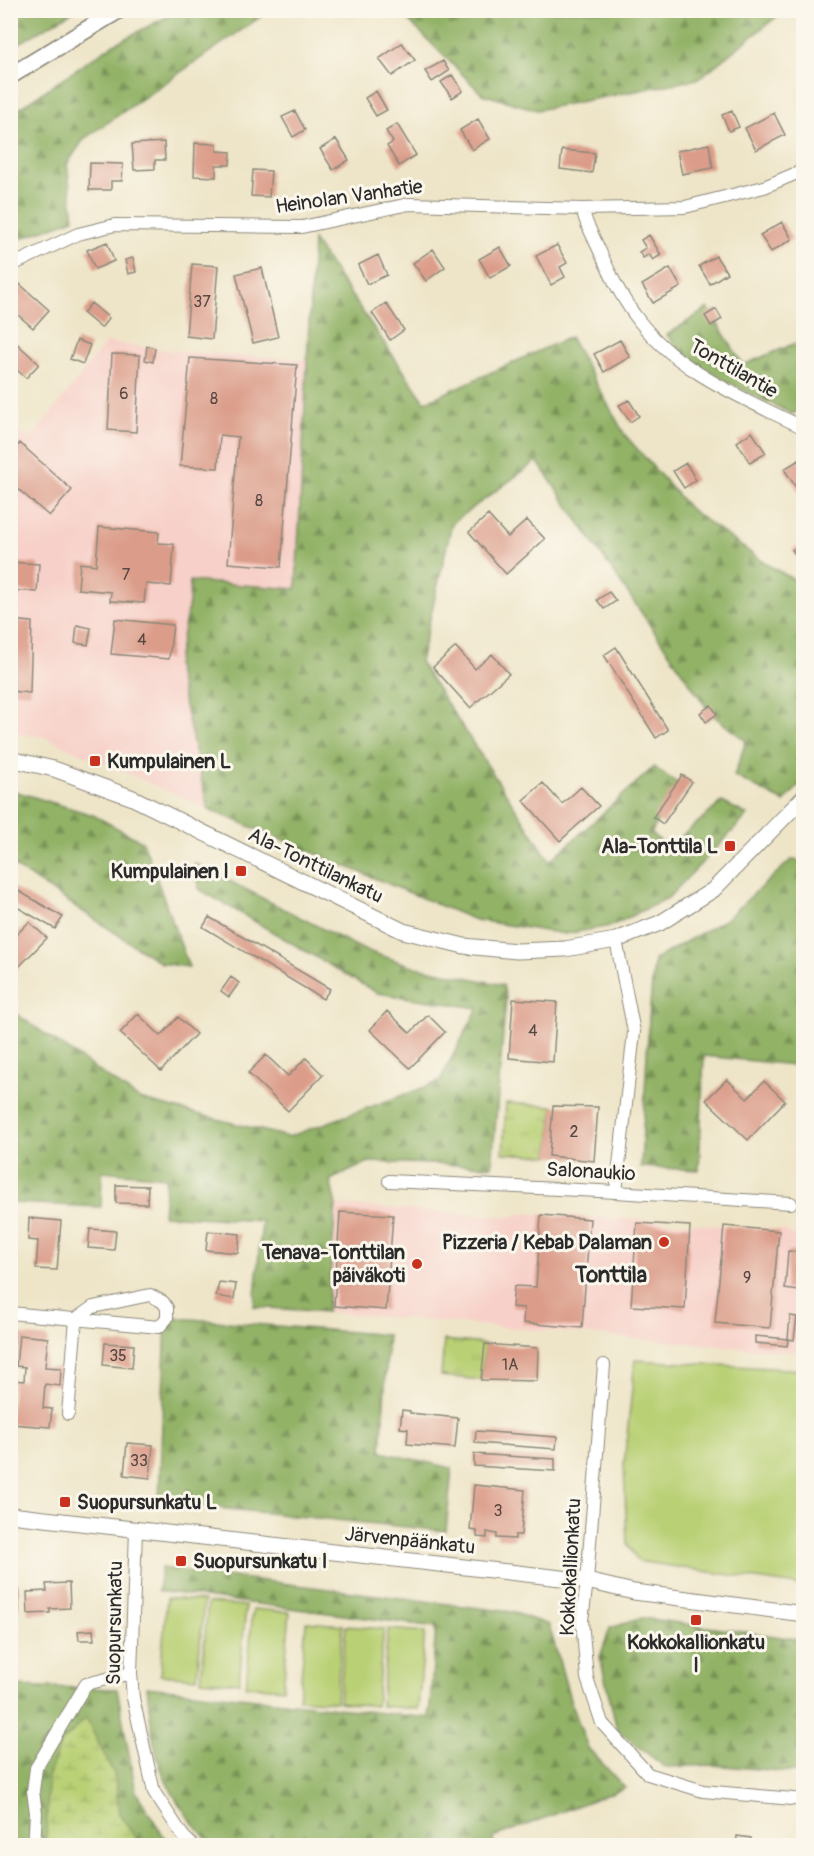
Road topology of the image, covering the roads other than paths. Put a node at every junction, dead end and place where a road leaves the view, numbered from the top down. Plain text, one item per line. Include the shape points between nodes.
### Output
1 (119, 10) edge
2 (10, 76) edge
3 (804, 170) edge
4 (582, 208) junction
5 (10, 266) edge
6 (804, 428) edge
7 (10, 759) edge
8 (804, 797) edge
9 (616, 940) junction
10 (388, 1181) dead end
11 (616, 1192) junction
12 (791, 1203) dead end
13 (10, 1314) edge
14 (76, 1319) junction
15 (604, 1365) dead end
16 (68, 1414) dead end
17 (10, 1515) edge
18 (136, 1530) junction
19 (587, 1581) junction
20 (804, 1614) edge
21 (130, 1673) junction
22 (804, 1800) edge
23 (34, 1845) edge
24 (193, 1845) edge

1 - 2 main road
3 - 4 street, Heinolan Vanhatie via 764,187 685,207
4 - 5 street, Heinolan Vanhatie via 409,204 302,226 115,225 78,234
4 - 6 street, Tonttilantie via 614,280 634,314 658,342 679,362
7 - 9 street, Ala-Tonttilankatu via 54,769 133,798 404,931 464,946 517,951 565,949
8 - 9 street, Ala-Tonttilankatu via 713,890 660,923
9 - 11 street via 634,1032
10 - 11 street, Salonaukio
11 - 12 street, Salonaukio
13 - 14 street
14 - 14 street via 159,1327 167,1318 167,1308 150,1295 93,1307
14 - 16 street
15 - 19 street, Kokkokallionkatu
17 - 18 street, Järvenpäänkatu
18 - 19 street, Järvenpäänkatu
18 - 21 street, Suopursunkatu
19 - 20 street, Järvenpäänkatu via 634,1592
19 - 22 street, Kokkokallionkatu via 582,1620 587,1678 602,1723 648,1774 703,1791
21 - 23 street via 86,1684 36,1768
21 - 24 street, Suopursunkatu via 154,1792

